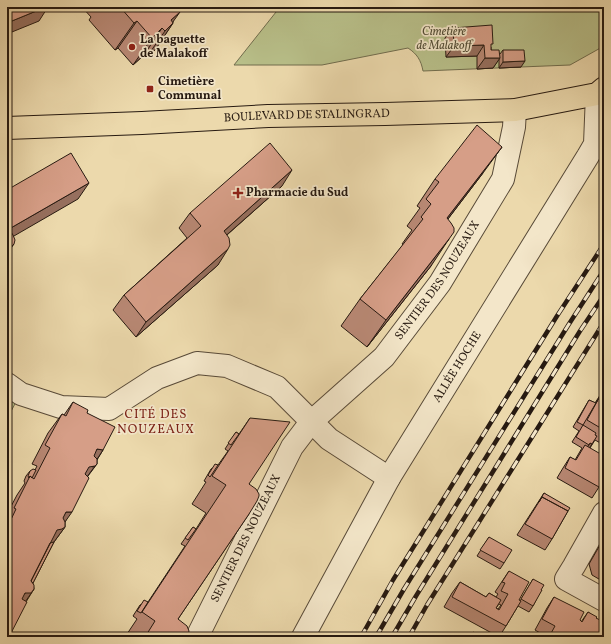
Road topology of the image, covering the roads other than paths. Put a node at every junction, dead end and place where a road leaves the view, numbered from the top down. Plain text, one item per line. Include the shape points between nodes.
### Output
1 (600, 91) edge
2 (515, 110) junction
3 (7, 128) edge
4 (7, 384) edge
5 (312, 422) junction
6 (389, 478) junction
7 (604, 513) edge
8 (604, 600) edge
9 (196, 637) edge
10 (303, 637) edge

1 - 2 main road, BOULEVARD DE STALINGRAD
1 - 6 street, ALLÉE HOCHE via 595,144
2 - 3 main road, BOULEVARD DE STALINGRAD via 268,116
2 - 5 street, SENTIER DES NOUZEAUX via 503,178 440,283 384,356
4 - 5 street via 21,394 61,407 109,409 157,378 197,363 228,366 277,387
5 - 6 street via 329,439
5 - 9 street, SENTIER DES NOUZEAUX via 292,446
6 - 10 street, ALLÉE HOCHE
7 - 8 street via 566,579

